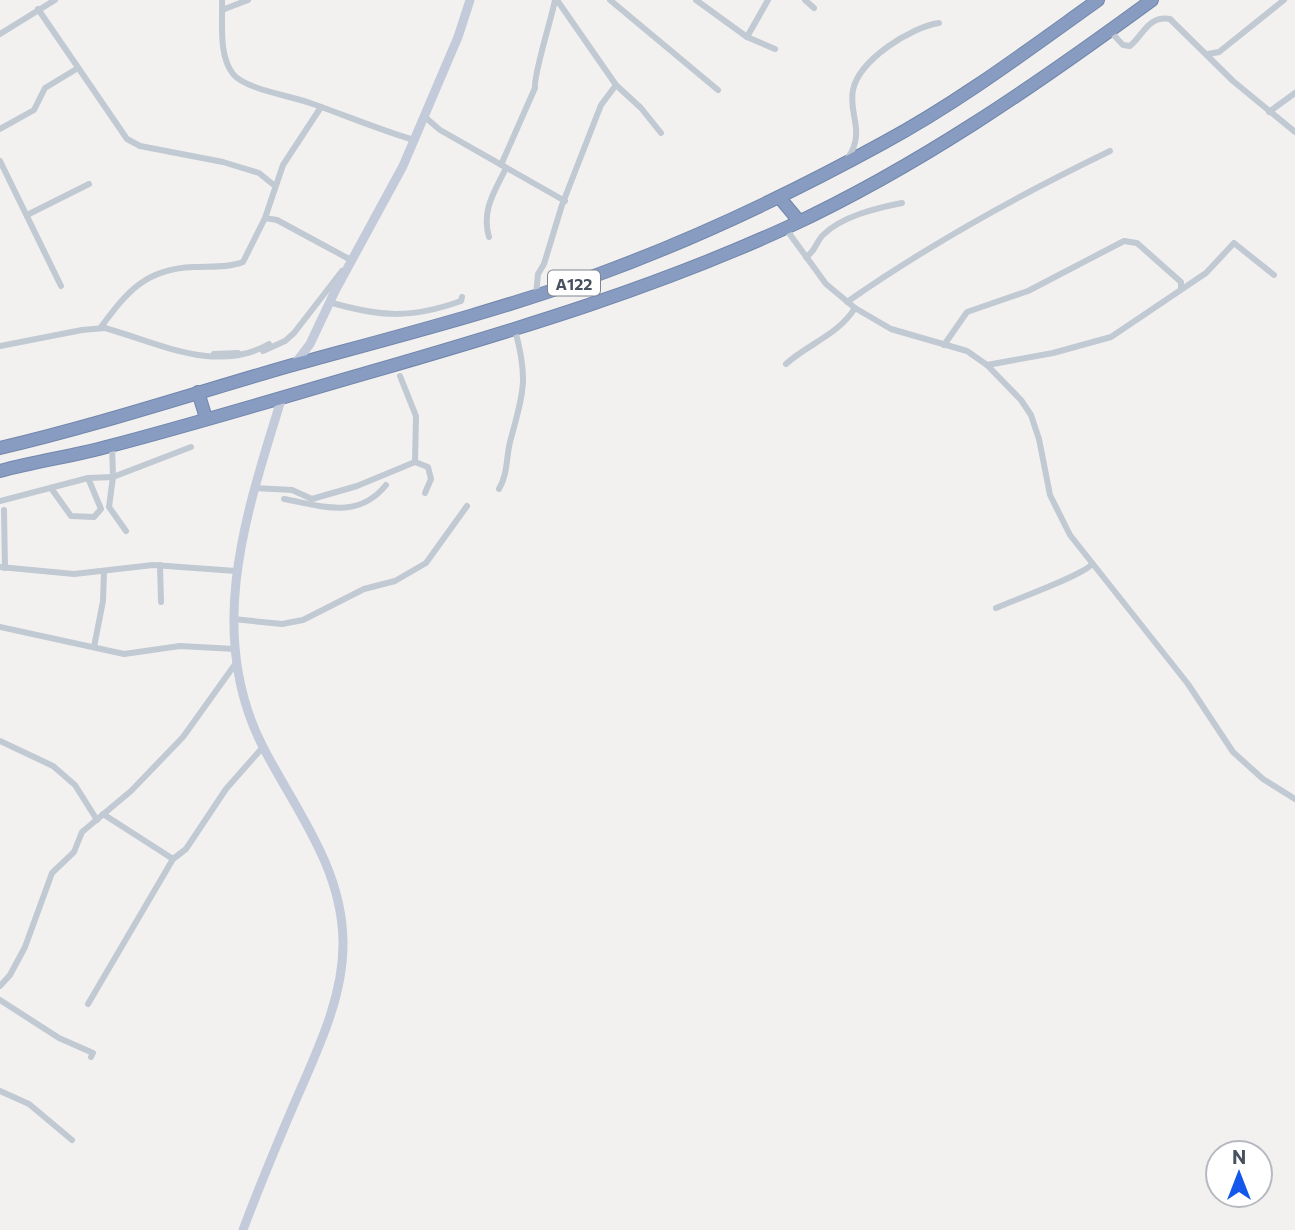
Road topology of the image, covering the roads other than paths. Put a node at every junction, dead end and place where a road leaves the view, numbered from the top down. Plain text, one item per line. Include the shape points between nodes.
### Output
1 (55, 0) edge
2 (222, 0) edge
3 (248, 0) edge
4 (470, 0) edge
5 (556, 0) edge
6 (610, 0) edge
7 (696, 0) edge
8 (768, 0) edge
9 (805, 0) edge
10 (1152, 0) edge
11 (1284, 0) edge
12 (1092, 2) edge
13 (814, 8) dead end
14 (38, 9) junction
15 (222, 10) junction
16 (939, 23) dead end
17 (1110, 31) junction
18 (0, 34) edge
19 (747, 37) junction
20 (775, 49) dead end
21 (1208, 54) junction
22 (78, 68) junction
23 (617, 85) junction
24 (718, 90) dead end
25 (1295, 93) edge
26 (321, 107) junction
27 (1269, 112) junction
28 (425, 117) junction
29 (0, 129) edge
30 (1295, 132) edge
31 (661, 133) dead end
32 (414, 141) junction
33 (858, 149) junction
34 (1110, 151) dead end
35 (0, 161) edge
36 (504, 166) junction
37 (89, 184) dead end
38 (275, 186) junction
39 (779, 197) junction
40 (565, 201) junction
41 (902, 202) dead end
42 (268, 209) junction
43 (27, 215) junction
44 (265, 218) junction
45 (277, 220) junction
46 (799, 221) junction
47 (785, 228) junction
48 (489, 237) dead end
49 (806, 257) junction
50 (349, 263) junction
51 (1274, 275) dead end
52 (61, 286) dead end
53 (1181, 288) junction
54 (537, 295) junction
55 (462, 297) dead end
56 (329, 302) junction
57 (848, 302) junction
58 (855, 308) junction
59 (454, 322) junction
60 (101, 327) junction
61 (515, 330) junction
62 (269, 344) dead end
63 (310, 344) junction
64 (465, 345) junction
65 (944, 345) junction
66 (0, 346) edge
67 (256, 352) junction
68 (313, 360) junction
69 (786, 364) dead end
70 (294, 365) junction
71 (987, 365) junction
72 (400, 376) dead end
73 (198, 392) junction
74 (282, 397) junction
75 (206, 418) junction
76 (77, 430) junction
77 (112, 446) junction
78 (191, 447) dead end
79 (0, 448) edge
80 (88, 452) junction
81 (415, 462) junction
82 (0, 471) edge
83 (113, 477) junction
84 (88, 478) junction
85 (386, 485) dead end
86 (51, 488) junction
87 (254, 488) junction
88 (499, 489) dead end
89 (425, 493) dead end
90 (284, 499) dead end
91 (0, 501) edge
92 (467, 506) dead end
93 (4, 510) dead end
94 (126, 531) dead end
95 (1092, 564) junction
96 (160, 565) junction
97 (3, 567) edge
98 (104, 571) junction
99 (236, 571) junction
100 (160, 602) dead end
101 (996, 608) dead end
102 (233, 619) junction
103 (0, 627) edge
104 (94, 647) junction
105 (235, 649) junction
106 (236, 663) junction
107 (0, 741) edge
108 (263, 747) junction
109 (1295, 799) edge
110 (103, 814) junction
111 (97, 820) junction
112 (173, 859) junction
113 (0, 986) edge
114 (0, 1000) edge
115 (88, 1004) dead end
116 (91, 1057) dead end
117 (0, 1090) edge
118 (72, 1140) dead end
119 (243, 1230) edge

1 - 14 street
2 - 15 street
3 - 15 street
4 - 28 street
5 - 23 street
5 - 36 street via 535,88
6 - 24 street
7 - 19 street
8 - 19 street
9 - 13 street
10 - 17 highway, A122
11 - 21 street via 1219,52
12 - 33 highway, A122 via 938,111
14 - 18 street
14 - 22 street
15 - 26 street via 224,50 233,74 256,87
16 - 33 street via 902,37 864,70 853,89
17 - 21 street via 1130,46 1152,22 1165,18
17 - 46 highway, A122 via 975,125
19 - 20 street
21 - 27 street
22 - 29 street via 45,88 34,110
22 - 38 street via 121,134 132,143 223,162 259,173
23 - 31 street
23 - 40 street via 601,105
25 - 27 street
26 - 32 street
26 - 38 street via 283,165
27 - 30 street via 1279,115
28 - 32 street
28 - 36 street
32 - 50 street
33 - 39 highway, A122 via 845,163
34 - 57 street via 976,220
35 - 43 street
36 - 40 street
36 - 48 street via 486,211
37 - 43 street
38 - 42 street
39 - 46 highway
39 - 54 highway, A122 via 673,245
40 - 54 street via 539,272
41 - 49 street via 838,225 824,234
42 - 44 street
42 - 45 street
43 - 52 street
44 - 45 street
44 - 60 street via 243,262 163,273 126,292
45 - 50 street
46 - 47 highway, A122
47 - 49 street
47 - 61 highway, A122 via 626,293
49 - 57 street via 830,289
50 - 56 street
50 - 67 street via 294,333 269,350
51 - 53 street via 1234,243 1206,273
53 - 65 street via 1181,282 1137,243 1124,241 1028,291 967,312
53 - 71 street via 1105,340
54 - 59 highway, A122
55 - 56 street via 448,306 402,316
56 - 63 street
57 - 58 street
58 - 65 street via 891,329
58 - 69 street via 823,340
59 - 64 highway
59 - 68 highway, A122
60 - 66 street
60 - 67 street via 207,353
61 - 64 highway, A122
61 - 88 street via 526,381 507,473
62 - 67 street
63 - 68 street
63 - 70 street
64 - 74 highway, A122
65 - 71 street via 958,347
68 - 70 highway, A122
70 - 73 highway, A122
71 - 95 street via 1026,407 1055,506
72 - 81 street via 415,416
73 - 75 highway
73 - 76 highway, A122
74 - 75 highway, A122
74 - 87 street
75 - 77 highway, A122
76 - 79 highway, A122
76 - 80 highway
77 - 80 highway, A122
77 - 83 street
78 - 83 street
80 - 82 highway, A122
81 - 87 street via 312,499 292,489
81 - 89 street via 428,467 431,478
83 - 84 street
83 - 94 street via 109,507
84 - 86 street
84 - 86 street via 101,509 94,517 71,516
85 - 90 street via 372,499 348,509
86 - 91 street
87 - 99 street
92 - 102 street via 426,563 395,580 364,589 303,620 282,624
93 - 97 street
95 - 101 street via 1077,576
95 - 109 street via 1188,684 1233,752
96 - 98 street
96 - 99 street
96 - 100 street
97 - 98 street via 75,574
98 - 104 street
99 - 102 street
102 - 105 street
103 - 104 street
104 - 105 street via 124,654 180,646
105 - 106 street
106 - 108 street via 245,705
106 - 110 street via 183,737
107 - 111 street via 53,766 75,785
108 - 112 street via 226,789 186,849
108 - 119 street via 315,839 336,891 343,943 335,998 321,1043
110 - 111 street
110 - 112 street
111 - 113 street via 82,832 74,852 52,873 25,947
112 - 115 street
114 - 116 street via 93,1053
117 - 118 street via 29,1104

